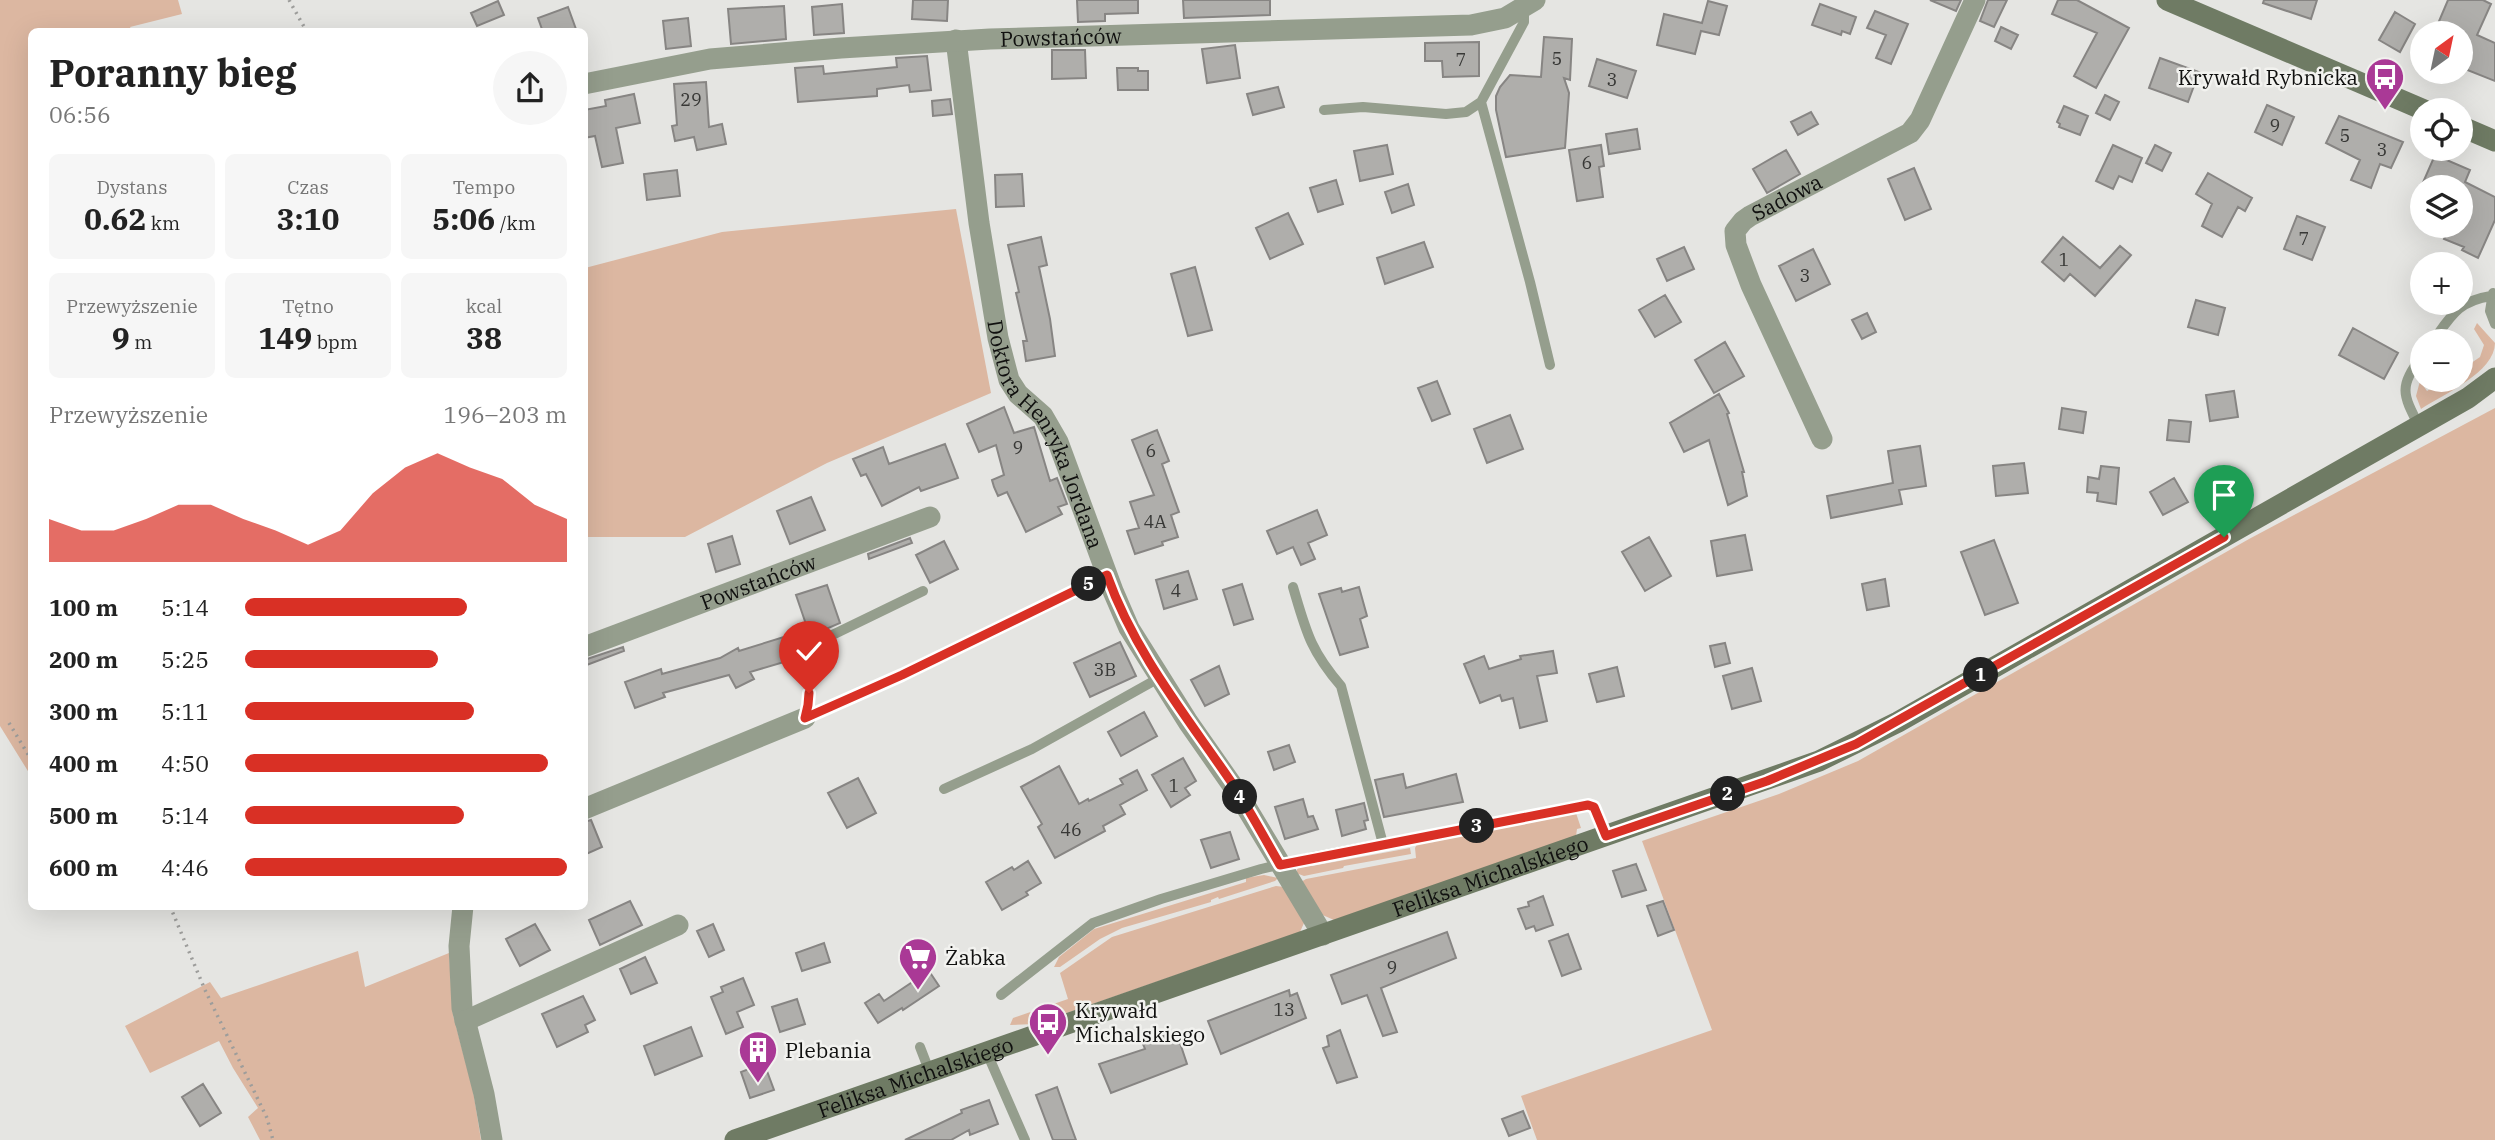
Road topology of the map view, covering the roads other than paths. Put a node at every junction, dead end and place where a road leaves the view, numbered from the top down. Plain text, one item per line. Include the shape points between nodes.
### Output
1 (1975, 0) edge
2 (2168, 0) edge
3 (1529, 4) edge
4 (956, 40) junction
5 (588, 83) edge
6 (1481, 102) junction
7 (2410, 104) edge
8 (1324, 110) dead end
9 (2473, 132) edge
10 (2495, 141) edge
11 (2493, 293) edge
12 (2495, 324) edge
13 (2442, 329) edge
14 (1550, 365) dead end
15 (2410, 375) edge
16 (2495, 378) edge
17 (2495, 387) edge
18 (2468, 398) junction
19 (2419, 426) junction
20 (1822, 439) dead end
21 (930, 517) dead end
22 (1293, 587) dead end
23 (923, 590) dead end
24 (588, 645) edge
25 (1159, 678) junction
26 (805, 718) joint
27 (944, 789) dead end
28 (588, 807) edge
29 (1606, 836) junction
30 (1383, 844) junction
31 (1280, 865) junction
32 (463, 910) edge
33 (678, 925) dead end
34 (1323, 935) junction
35 (1002, 995) dead end
36 (465, 1021) junction
37 (920, 1047) dead end
38 (987, 1053) junction
39 (930, 1073) junction
40 (492, 1140) edge
41 (735, 1140) edge
42 (1025, 1140) edge

1 - 20 street, Sadowa via 1910,133 1750,216 1735,231 1751,285
2 - 7 street
3 - 4 street, Powstańców via 1495,21 1458,25
3 - 6 lane
4 - 5 street, Powstańców via 726,57
4 - 25 street, Doktora Henryka Jordana via 979,223 1003,362 1014,388 1054,432 1129,628
6 - 8 lane via 1456,114 1363,107
6 - 14 lane
9 - 10 street
11 - 12 lane via 2490,311
11 - 13 lane via 2460,306
15 - 19 lane via 2405,388 2407,405
16 - 18 street, Feliksa Michalskiego
17 - 18 street, Feliksa Michalskiego
18 - 19 street, Feliksa Michalskiego
19 - 29 street, Feliksa Michalskiego via 1864,740 1767,781
21 - 24 street, Powstańców
22 - 30 lane via 1310,642 1342,686
23 - 26 lane via 822,640 810,667
25 - 27 lane via 1032,749
25 - 31 street, Doktora Henryka Jordana via 1237,792
26 - 28 street
29 - 30 lane via 1598,813 1588,805
29 - 34 street, Feliksa Michalskiego
30 - 31 lane
31 - 34 street, Doktora Henryka Jordana
31 - 35 lane via 1099,920
32 - 36 street via 459,958
33 - 36 street
34 - 38 street, Feliksa Michalskiego
36 - 40 street
37 - 39 lane
38 - 39 street, Feliksa Michalskiego
38 - 42 lane
39 - 41 street, Feliksa Michalskiego

